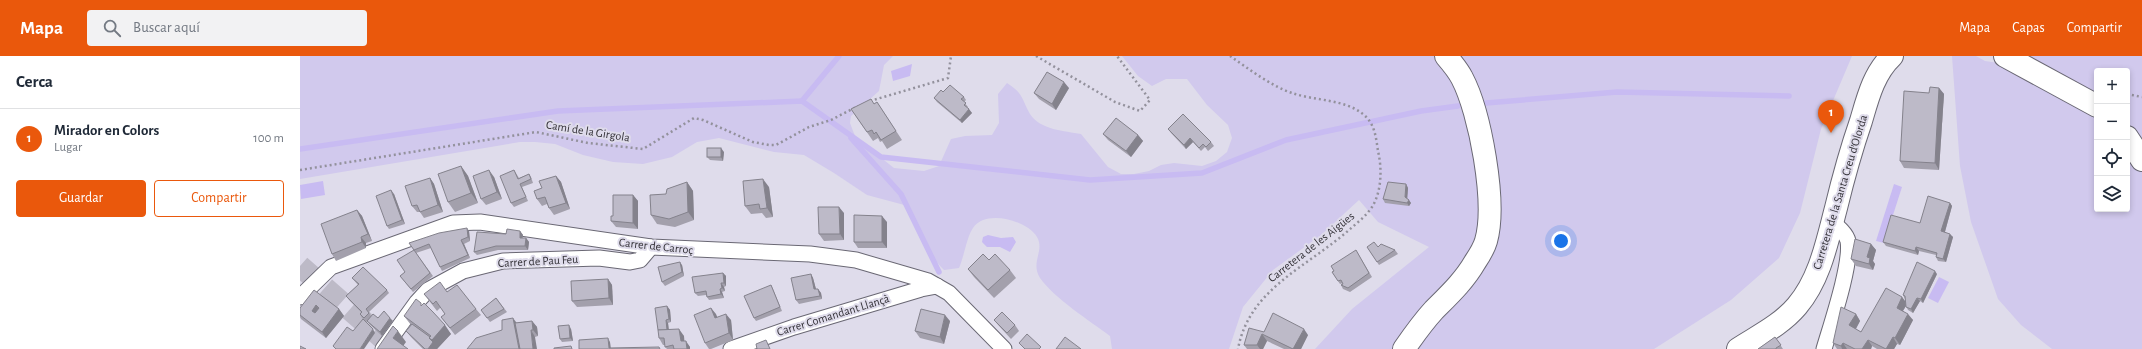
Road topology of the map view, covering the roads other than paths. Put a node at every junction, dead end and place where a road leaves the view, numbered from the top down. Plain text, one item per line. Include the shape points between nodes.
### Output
1 (1446, 56) edge
2 (1892, 56) edge
3 (2004, 56) edge
4 (2094, 104) edge
5 (2129, 140) edge
6 (2142, 160) edge
7 (1832, 222) junction
8 (651, 247) junction
9 (937, 286) junction
10 (300, 297) edge
11 (383, 349) edge
12 (731, 349) edge
13 (1004, 349) edge
14 (1404, 349) edge
15 (1738, 349) edge
16 (1824, 349) edge

1 - 14 main road via 1462,77 1471,100 1486,164 1490,195 1486,240 1474,264 1456,289 1433,311
2 - 7 main road, Carretera de la Santa Creu d'Olorda via 1880,69 1872,86 1851,149
3 - 4 main road
5 - 6 main road
7 - 15 main road, Carretera de la Santa Creu d'Olorda via 1810,288 1797,306 1781,322
7 - 16 street via 1848,240 1847,263
8 - 9 street, Carrer de Carroç via 810,254 856,260 904,273
8 - 10 street, Carrer de Carroç via 516,226 480,222 453,223 331,267
8 - 11 street, Carrer de Pau Feu via 640,260 630,262 591,258 503,261 463,271 428,290
9 - 12 street, Carrer Comandant Llançà via 920,288
9 - 13 street, Carrer de Carroç via 949,293

